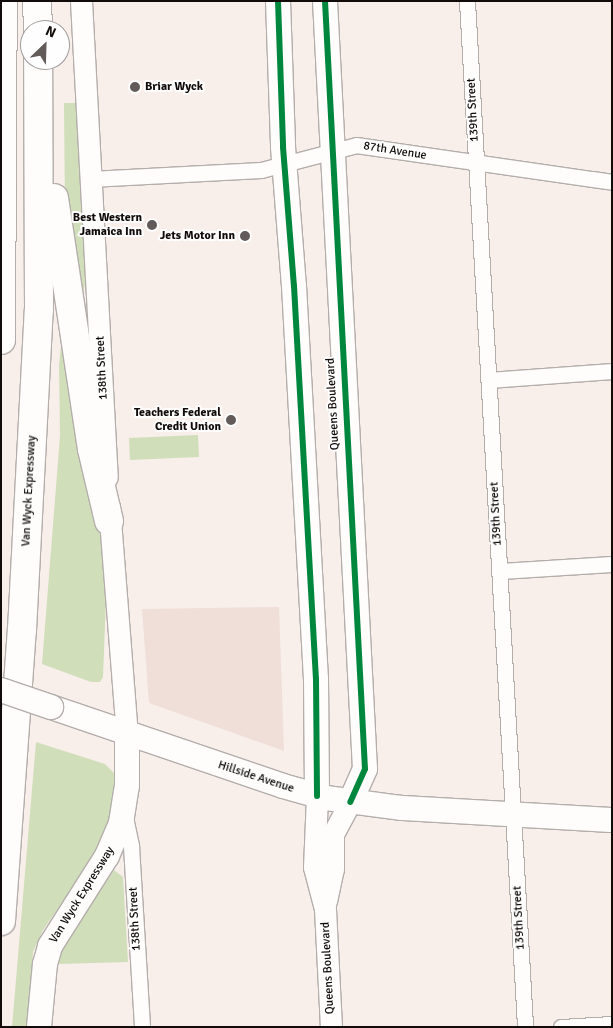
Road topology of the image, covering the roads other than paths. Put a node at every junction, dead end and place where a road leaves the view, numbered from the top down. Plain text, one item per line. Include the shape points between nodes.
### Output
1 (3, 1) edge
2 (38, 1) edge
3 (81, 1) edge
4 (278, 1) edge
5 (324, 1) edge
6 (467, 1) edge
7 (38, 20) edge
8 (38, 70) edge
9 (38, 70) edge
10 (332, 150) junction
11 (285, 165) junction
12 (476, 165) junction
13 (90, 179) junction
14 (612, 182) edge
15 (1, 340) edge
16 (612, 371) edge
17 (489, 380) junction
18 (109, 521) junction
19 (612, 564) edge
20 (500, 571) junction
21 (1, 690) edge
22 (127, 734) junction
23 (317, 796) junction
24 (350, 802) junction
25 (124, 812) junction
26 (514, 814) junction
27 (612, 820) edge
28 (325, 909) junction
29 (1, 921) edge
30 (612, 1024) edge
31 (39, 1027) edge
32 (142, 1027) edge
33 (332, 1027) edge
34 (525, 1027) edge
35 (561, 1027) edge

1 - 15 highway
2 - 7 highway
3 - 13 main road, 138th Street
4 - 11 main road, Queens Boulevard
5 - 10 main road, Queens Boulevard
6 - 12 street, 139th Street
8 - 18 highway via 64,276 92,449
9 - 29 highway, Van Wyck Expressway via 39,310 22,630
10 - 11 street, 87th Avenue
10 - 12 street, 87th Avenue via 369,146
10 - 24 main road, Queens Boulevard via 365,769
11 - 13 street, 87th Avenue via 205,175
11 - 23 main road, Queens Boulevard via 316,696
12 - 14 street, 87th Avenue
12 - 17 street, 139th Street
13 - 18 main road, 138th Street
16 - 17 street
17 - 20 street, 139th Street
18 - 22 main road, 138th Street
19 - 20 street
20 - 26 street, 139th Street
21 - 22 main road, Hillside Avenue, bridge
22 - 23 main road, Hillside Avenue
22 - 25 main road, Van Wyck Expressway
23 - 24 main road, Hillside Avenue
23 - 28 main road, Queens Boulevard via 314,866
24 - 26 main road, Hillside Avenue
24 - 28 main road, Queens Boulevard via 333,834 333,869
25 - 31 main road, Van Wyck Expressway via 107,856 50,946 45,964
25 - 32 street, 138th Street via 131,846
26 - 27 main road, Hillside Avenue
26 - 34 street, 139th Street
28 - 33 main road, Queens Boulevard
30 - 35 street

